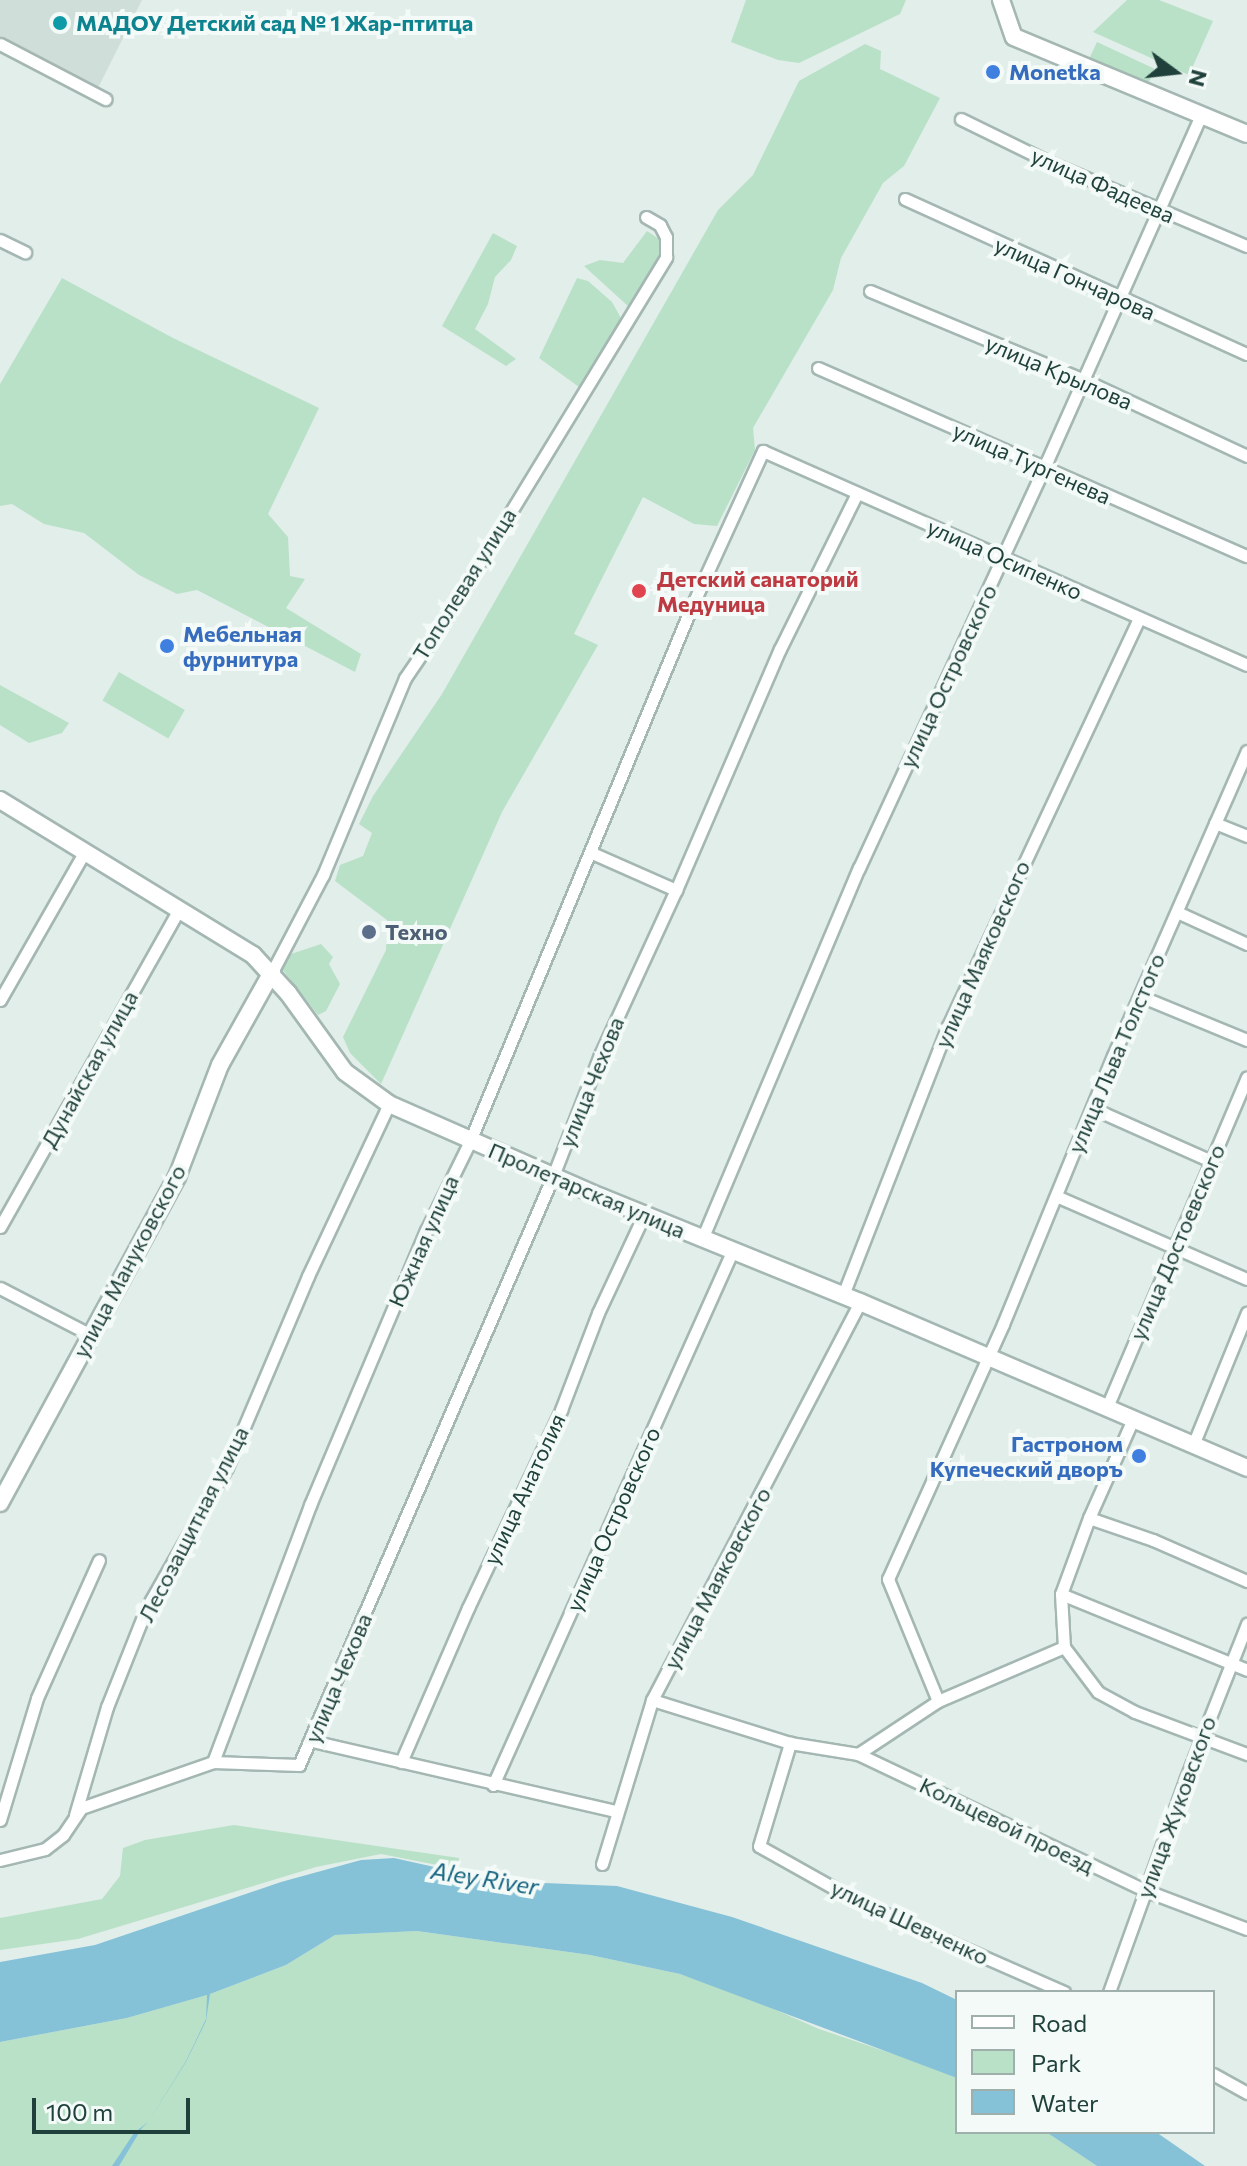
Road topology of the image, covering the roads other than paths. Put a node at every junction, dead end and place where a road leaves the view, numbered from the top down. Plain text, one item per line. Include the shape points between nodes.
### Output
1 (1001, 0) edge
2 (0, 44) edge
3 (105, 99) dead end
4 (1201, 115) junction
5 (961, 119) dead end
6 (1247, 134) edge
7 (905, 199) dead end
8 (1158, 210) junction
9 (646, 217) dead end
10 (0, 240) edge
11 (1247, 246) edge
12 (25, 252) dead end
13 (870, 291) dead end
14 (1120, 298) junction
15 (1247, 354) edge
16 (818, 368) dead end
17 (1084, 380) junction
18 (763, 451) joint
19 (1247, 456) edge
20 (1044, 468) junction
21 (857, 493) junction
22 (1002, 556) junction
23 (1247, 556) edge
24 (1138, 620) junction
25 (1247, 665) edge
26 (1247, 751) edge
27 (0, 800) edge
28 (1215, 823) junction
29 (1247, 836) edge
30 (84, 853) junction
31 (592, 853) junction
32 (676, 890) junction
33 (178, 911) junction
34 (1177, 912) junction
35 (1247, 944) edge
36 (272, 972) junction
37 (1140, 996) junction
38 (0, 1000) edge
39 (1247, 1040) edge
40 (1247, 1077) edge
41 (389, 1104) junction
42 (1092, 1108) junction
43 (470, 1141) junction
44 (1211, 1161) junction
45 (553, 1176) junction
46 (1056, 1196) junction
47 (644, 1215) junction
48 (0, 1227) edge
49 (702, 1239) junction
50 (1174, 1247) junction
51 (732, 1252) junction
52 (1247, 1279) edge
53 (0, 1288) edge
54 (843, 1295) junction
55 (860, 1302) junction
56 (1247, 1313) edge
57 (91, 1335) junction
58 (987, 1355) junction
59 (1107, 1407) junction
60 (1133, 1419) junction
61 (1193, 1445) junction
62 (1247, 1468) edge
63 (0, 1503) edge
64 (1089, 1518) junction
65 (99, 1560) dead end
66 (1247, 1581) edge
67 (1061, 1594) junction
68 (1247, 1624) edge
69 (1064, 1647) junction
70 (1230, 1663) junction
71 (1247, 1670) edge
72 (652, 1700) junction
73 (938, 1701) junction
74 (1202, 1735) junction
75 (312, 1741) junction
76 (790, 1743) junction
77 (858, 1754) junction
78 (1247, 1754) edge
79 (213, 1762) junction
80 (401, 1762) junction
81 (493, 1785) junction
82 (616, 1811) junction
83 (0, 1820) edge
84 (73, 1820) junction
85 (0, 1860) edge
86 (602, 1864) dead end
87 (1147, 1891) junction
88 (1247, 1929) edge
89 (1059, 1990) edge
90 (1110, 1990) edge
91 (1215, 2075) edge
92 (1247, 2093) edge

1 - 4 street via 1014,37
2 - 3 street
4 - 6 street
4 - 8 street, улица Островского
5 - 8 street, улица Фадеева
7 - 14 street, улица Гончарова
8 - 11 street, улица Фадеева
8 - 14 street, улица Островского
9 - 36 street, Тополевая улица via 660,225 666,237 666,257 405,678 323,875
10 - 12 street
13 - 17 street, улица Крылова
14 - 15 street, улица Гончарова
14 - 17 street, улица Островского
16 - 20 street, улица Тургенева
17 - 19 street, улица Крылова
17 - 20 street, улица Островского
18 - 21 street, улица Осипенко
18 - 31 street, Южная улица via 691,608
20 - 22 street, улица Островского
20 - 23 street, улица Тургенева
21 - 22 street, улица Осипенко
21 - 32 street, улица Чехова via 780,649
22 - 24 street, улица Осипенко
22 - 49 street, улица Островского via 859,868
24 - 25 street, улица Осипенко
24 - 54 street, улица Маяковского via 948,1026
26 - 28 street, улица Льва Толстого
27 - 30 street, Пролетарская улица
28 - 29 street
28 - 34 street, улица Льва Толстого
30 - 33 street, Пролетарская улица
30 - 38 street
31 - 32 street
31 - 43 street, Южная улица
32 - 45 street, улица Чехова via 600,1055
33 - 36 street, Пролетарская улица
33 - 48 street, Дунайская улица
34 - 35 street
34 - 37 street, улица Льва Толстого
36 - 41 street, Пролетарская улица via 345,1072
36 - 57 street, улица Мануковского via 220,1065 177,1177
37 - 39 street
37 - 42 street, улица Льва Толстого
40 - 44 street, улица Достоевского
41 - 43 street, Пролетарская улица
41 - 84 street, Лесозащитная улица via 227,1467 146,1609 107,1707
42 - 44 street
42 - 46 street, улица Льва Толстого
43 - 45 street, Пролетарская улица
43 - 79 street, Южная улица via 426,1231 310,1505
44 - 50 street, улица Достоевского
45 - 47 street, Пролетарская улица
45 - 75 street, улица Чехова
46 - 50 street
46 - 58 street, улица Льва Толстого
47 - 49 street, Пролетарская улица
47 - 80 street, улица Анатолия
49 - 51 street, Пролетарская улица
50 - 52 street
50 - 59 street, улица Достоевского
51 - 54 street, Пролетарская улица
51 - 81 street, улица Островского
53 - 57 street
54 - 55 street, Пролетарская улица
55 - 58 street, Пролетарская улица
55 - 72 street, улица Маяковского
56 - 61 street
57 - 63 street, улица Мануковского
58 - 59 street, Пролетарская улица
58 - 73 street, улица Льва Толстого via 888,1579
59 - 60 street, Пролетарская улица
60 - 61 street, Пролетарская улица
60 - 64 street
61 - 62 street, Пролетарская улица
64 - 66 street
64 - 67 street
65 - 83 street via 37,1698
67 - 69 street
67 - 70 street
68 - 70 street, улица Жуковского
69 - 73 street
69 - 74 street via 1098,1692 1135,1712
70 - 71 street
70 - 74 street, улица Жуковского
72 - 76 street, Кольцевой проезд
72 - 82 street, улица Маяковского
73 - 77 street
74 - 78 street
74 - 87 street, улица Жуковского
75 - 79 street, улица Чехова via 299,1765
75 - 80 street
76 - 77 street, Кольцевой проезд
76 - 89 street, улица Шевченко via 759,1846 857,1901
77 - 87 street, Кольцевой проезд
79 - 84 street via 81,1808
80 - 81 street
81 - 82 street
82 - 86 street, улица Маяковского
84 - 85 street via 45,1849
87 - 88 street, Кольцевой проезд
87 - 90 street, улица Жуковского
91 - 92 street

